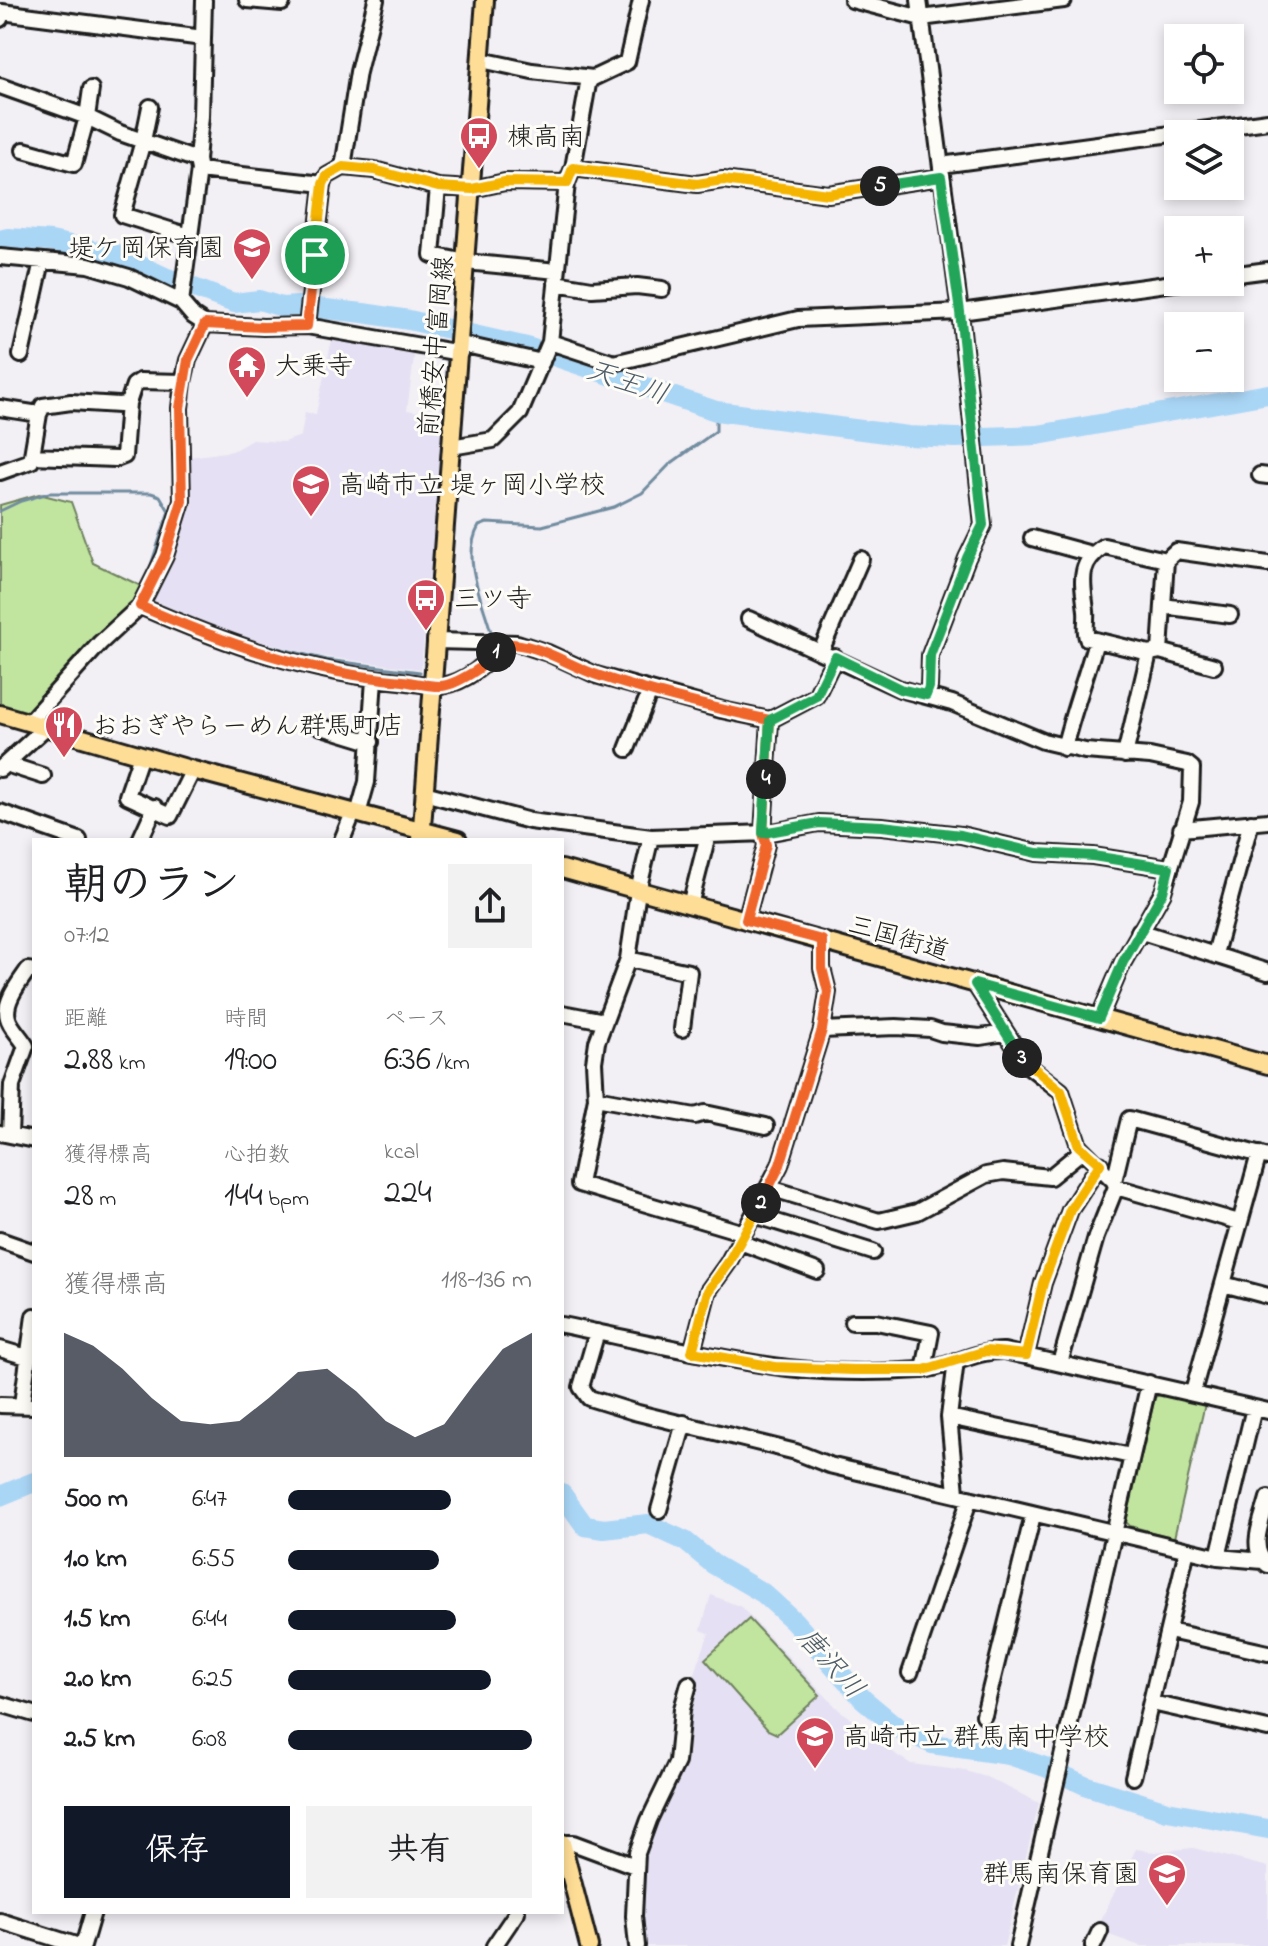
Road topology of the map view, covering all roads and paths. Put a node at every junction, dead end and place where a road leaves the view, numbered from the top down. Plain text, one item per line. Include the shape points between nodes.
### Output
1 (204, 0) edge
2 (247, 0) edge
3 (282, 0) edge
4 (376, 0) edge
5 (485, 0) edge
6 (641, 0) edge
7 (852, 0) edge
8 (919, 0) edge
9 (1064, 0) edge
10 (3, 10) edge
11 (921, 18) junction
12 (203, 38) junction
13 (481, 60) junction
14 (593, 78) junction
15 (0, 86) edge
16 (91, 89) dead end
17 (150, 107) dead end
18 (87, 117) junction
19 (1268, 121) edge
20 (143, 141) junction
21 (24, 150) dead end
22 (198, 165) junction
23 (343, 167) junction
24 (573, 168) junction
25 (941, 171) junction
26 (567, 183) junction
27 (323, 184) junction
28 (438, 187) junction
29 (472, 189) junction
30 (189, 236) junction
31 (0, 257) edge
32 (42, 261) junction
33 (466, 262) junction
34 (1268, 270) edge
35 (1244, 273) edge
36 (557, 277) junction
37 (1164, 284) edge
38 (662, 289) dead end
39 (181, 302) junction
40 (960, 312) junction
41 (205, 324) junction
42 (307, 326) junction
43 (550, 342) junction
44 (460, 349) junction
45 (21, 355) dead end
46 (542, 362) junction
47 (183, 382) junction
48 (128, 403) junction
49 (0, 408) edge
50 (39, 414) junction
51 (451, 447) junction
52 (32, 456) junction
53 (0, 472) edge
54 (1032, 538) dead end
55 (1091, 554) junction
56 (861, 559) dead end
57 (1166, 560) junction
58 (1268, 564) edge
59 (140, 606) junction
60 (1163, 606) junction
61 (1230, 615) dead end
62 (749, 619) dead end
63 (435, 641) junction
64 (1096, 641) junction
65 (500, 644) junction
66 (1154, 652) junction
67 (828, 654) junction
68 (1214, 666) dead end
69 (374, 679) junction
70 (431, 684) junction
71 (650, 691) junction
72 (926, 695) junction
73 (0, 714) edge
74 (770, 720) junction
75 (29, 722) junction
76 (312, 724) dead end
77 (46, 727) junction
78 (371, 742) junction
79 (1064, 748) junction
80 (627, 749) dead end
81 (141, 755) junction
82 (1125, 755) junction
83 (3, 766) edge
84 (193, 770) junction
85 (43, 776) dead end
86 (424, 793) junction
87 (155, 807) junction
88 (0, 812) edge
89 (356, 814) junction
90 (1268, 821) edge
91 (1251, 822) junction
92 (1181, 829) junction
93 (763, 833) junction
94 (421, 835) edge
95 (708, 835) junction
96 (651, 837) junction
97 (73, 838) edge
98 (141, 838) edge
99 (343, 838) edge
100 (443, 838) edge
101 (1169, 868) junction
102 (564, 870) edge
103 (638, 891) junction
104 (690, 905) junction
105 (746, 920) junction
106 (1139, 931) junction
107 (822, 940) junction
108 (1215, 954) junction
109 (628, 959) junction
110 (32, 971) edge
111 (1268, 972) edge
112 (975, 984) junction
113 (564, 1013) edge
114 (1099, 1018) junction
115 (604, 1021) junction
116 (682, 1029) dead end
117 (822, 1030) junction
118 (1005, 1033) junction
119 (30, 1046) edge
120 (1268, 1065) edge
121 (596, 1098) junction
122 (766, 1126) dead end
123 (5, 1134) edge
124 (32, 1140) edge
125 (1083, 1150) junction
126 (1263, 1156) edge
127 (1100, 1164) junction
128 (1115, 1184) junction
129 (770, 1188) junction
130 (754, 1215) junction
131 (1239, 1222) junction
132 (742, 1237) junction
133 (0, 1240) edge
134 (32, 1251) edge
135 (873, 1252) dead end
136 (817, 1271) dead end
137 (1223, 1284) junction
138 (1268, 1296) edge
139 (852, 1322) dead end
140 (564, 1325) edge
141 (32, 1328) edge
142 (597, 1332) junction
143 (0, 1349) edge
144 (692, 1352) junction
145 (1026, 1355) junction
146 (27, 1357) junction
147 (956, 1361) junction
148 (1060, 1363) junction
149 (924, 1370) junction
150 (1149, 1383) junction
151 (1193, 1392) junction
152 (0, 1405) edge
153 (28, 1405) edge
154 (1261, 1410) edge
155 (949, 1417) junction
156 (684, 1423) junction
157 (1131, 1456) junction
158 (963, 1496) junction
159 (1268, 1498) edge
160 (659, 1510) dead end
161 (1033, 1515) junction
162 (1114, 1531) junction
163 (1187, 1550) junction
164 (1218, 1557) junction
165 (1265, 1563) edge
166 (1169, 1631) junction
167 (1268, 1653) edge
168 (910, 1673) dead end
169 (689, 1684) dead end
170 (1152, 1703) junction
171 (0, 1704) edge
172 (32, 1713) edge
173 (984, 1715) dead end
174 (1268, 1729) edge
175 (1133, 1777) dead end
176 (564, 1843) edge
177 (564, 1851) edge
178 (635, 1866) junction
179 (92, 1914) edge
180 (516, 1914) edge
181 (0, 1921) edge
182 (1100, 1931) dead end
183 (81, 1946) edge
184 (494, 1946) edge
185 (589, 1946) edge
186 (637, 1946) edge
187 (1018, 1946) edge
188 (1093, 1946) edge

1 - 12 street
2 - 3 street
4 - 23 street
5 - 13 main road, 前橋安中富岡線
6 - 14 street via 627,62
7 - 11 street
8 - 11 street
9 - 11 street
10 - 12 street
11 - 25 street
12 - 22 street
13 - 14 street
13 - 29 main road, 前橋安中富岡線
14 - 24 street
15 - 18 street
16 - 18 street
17 - 20 street
18 - 20 street
18 - 21 street via 74,164
19 - 25 street
20 - 22 street
20 - 30 street via 122,215
22 - 27 street
22 - 30 street
23 - 27 street
23 - 28 street
24 - 25 street via 828,194
24 - 26 street
25 - 40 street
26 - 29 street via 505,182
26 - 36 street
27 - 42 street
28 - 29 street
28 - 33 street via 432,255
29 - 33 main road, 前橋安中富岡線
30 - 39 street
31 - 32 street
32 - 39 street via 88,265 129,277
32 - 45 street
33 - 36 street
33 - 44 main road, 前橋安中富岡線
34 - 35 street
36 - 38 street via 592,289
36 - 43 street
37 - 40 street
39 - 41 street
40 - 43 street via 798,319 614,363
40 - 72 street via 983,525 930,655
41 - 42 street
41 - 47 street
42 - 44 street
43 - 46 street
44 - 46 street
44 - 51 main road, 前橋安中富岡線
46 - 51 street via 520,413 505,431 484,443
47 - 48 street via 140,381
47 - 59 street via 182,501 165,556
48 - 50 street via 71,402 43,406
48 - 52 street via 124,456
49 - 50 street
50 - 52 street
51 - 63 main road, 前橋安中富岡線
52 - 53 street via 31,461
54 - 55 street
55 - 57 street via 1104,546
55 - 64 street via 1081,593 1085,632
56 - 67 street
57 - 58 street via 1176,551
57 - 60 street
59 - 69 street via 266,655
59 - 75 street
60 - 61 street
60 - 66 street
62 - 67 street
63 - 65 street
63 - 70 main road, 前橋安中富岡線
64 - 66 street
64 - 79 street
65 - 70 street via 493,658 469,675 441,686
65 - 71 street via 517,643
66 - 68 street
66 - 82 street
67 - 72 street via 900,689
67 - 74 street via 816,696
69 - 70 street
69 - 78 street
70 - 86 main road, 前橋安中富岡線
71 - 74 street
71 - 80 street
72 - 79 street
73 - 75 main road
74 - 93 street
75 - 77 main road
76 - 78 street
77 - 81 main road
77 - 83 street
78 - 89 street via 367,782
79 - 82 street
81 - 84 main road
81 - 87 street via 127,796
82 - 92 street via 1192,768 1191,802
83 - 85 street
84 - 87 street via 170,816
84 - 89 main road
86 - 94 main road, 前橋安中富岡線
86 - 96 street via 530,821
87 - 98 street
88 - 97 street
89 - 94 main road
89 - 99 street
90 - 91 street
91 - 92 street
91 - 108 street
92 - 101 street
93 - 95 street
93 - 101 street via 819,823 882,826 961,835 1037,853
93 - 105 street via 766,845
94 - 100 main road
95 - 96 street
95 - 104 street
96 - 103 street
101 - 106 street via 1163,892
102 - 103 main road, 三国街道
103 - 104 main road, 三国街道
103 - 109 street
104 - 105 main road, 三国街道
105 - 107 main road, 三国街道
106 - 108 street
106 - 114 street
107 - 112 main road, 三国街道
107 - 117 street via 828,992
108 - 111 street
109 - 115 street
109 - 116 street via 689,972
110 - 119 street via 14,993 7,1013
112 - 114 main road, 三国街道
112 - 118 street
113 - 115 street
114 - 120 main road, 三国街道
115 - 121 street via 594,1062
117 - 118 street via 896,1027 980,1037
117 - 129 street
118 - 125 street via 1026,1064 1061,1091
119 - 123 street via 12,1085
121 - 122 street
121 - 132 street via 579,1184
123 - 124 street
125 - 127 street
125 - 129 street via 1050,1177 986,1175 917,1212 879,1221
126 - 128 street via 1129,1119
126 - 131 street
127 - 128 street
127 - 145 street via 1070,1210 1043,1283
128 - 131 street
128 - 148 street
129 - 130 street
130 - 132 street
130 - 135 street
131 - 137 street
132 - 136 street
132 - 144 street via 708,1291
133 - 134 street
137 - 138 street
137 - 151 street
139 - 149 street via 931,1333
140 - 142 street
141 - 146 street
142 - 144 street
142 - 156 street via 581,1387 589,1398
143 - 146 street
144 - 149 street via 797,1369
145 - 147 street via 986,1351
145 - 148 street
146 - 153 street
147 - 149 street
147 - 155 street
148 - 150 street
150 - 151 street
150 - 157 street
151 - 154 street
152 - 153 street
154 - 164 street
155 - 157 street
155 - 158 street
156 - 158 street
156 - 160 street
157 - 162 street
158 - 161 street
158 - 168 street
159 - 165 street via 1256,1545
161 - 162 street
161 - 173 street
162 - 163 street
162 - 187 street
163 - 164 street
163 - 166 street
164 - 165 street
166 - 167 street
166 - 170 street
169 - 178 street via 677,1762 643,1834
170 - 174 street
170 - 175 street
171 - 172 street
176 - 178 street
177 - 185 main road
178 - 186 street
179 - 183 street
180 - 184 street
181 - 183 street
182 - 188 street

